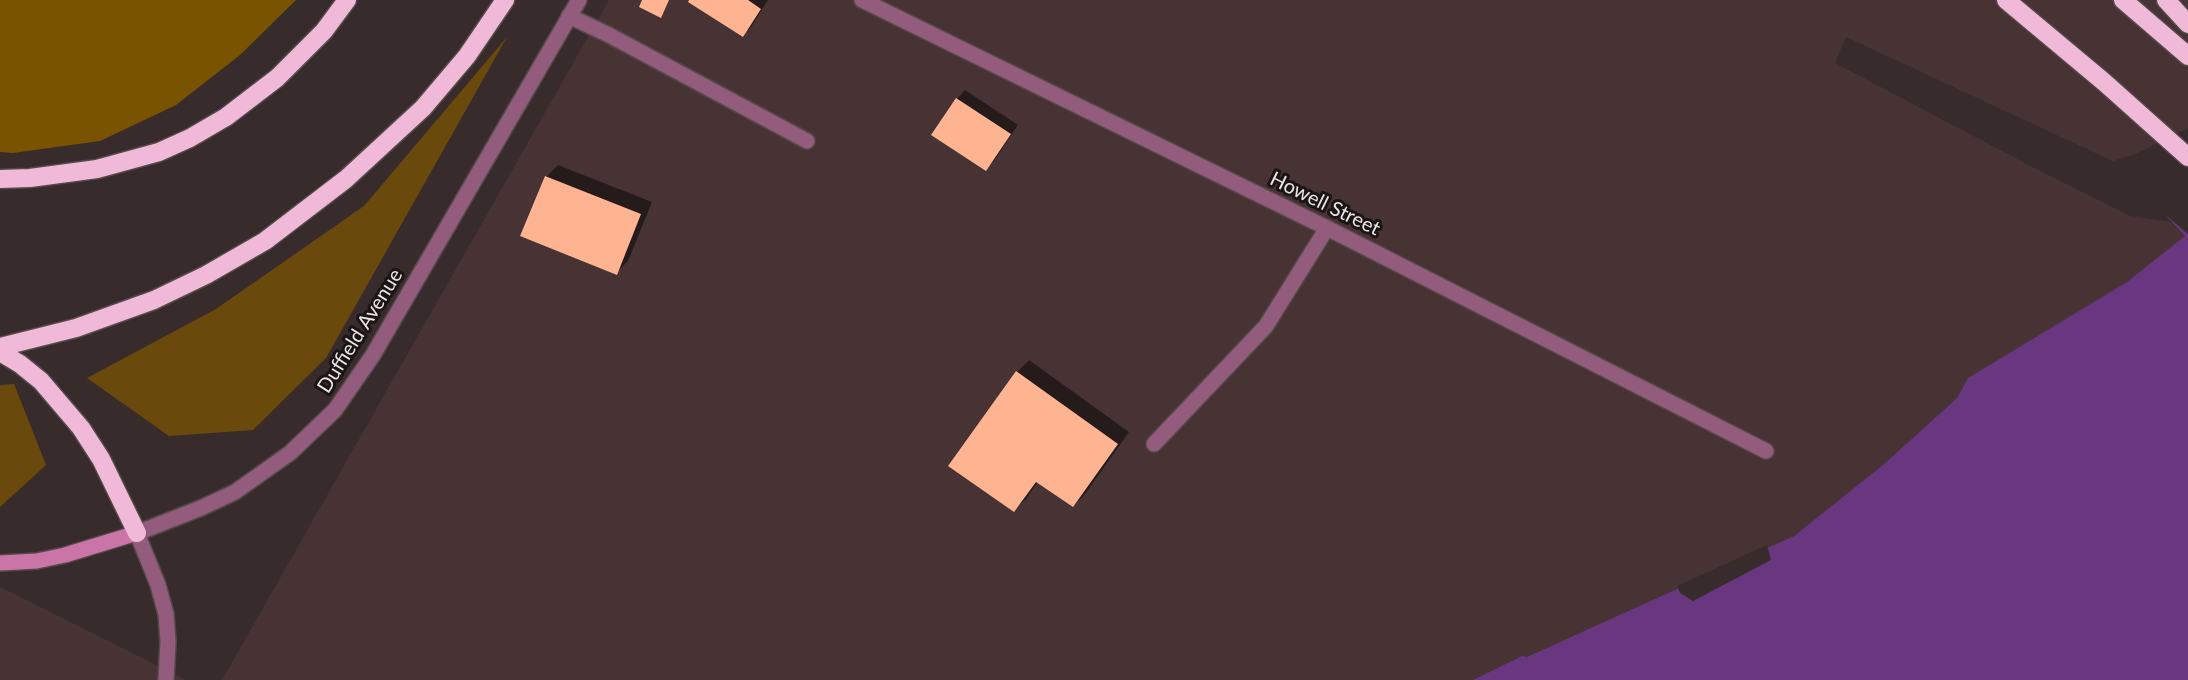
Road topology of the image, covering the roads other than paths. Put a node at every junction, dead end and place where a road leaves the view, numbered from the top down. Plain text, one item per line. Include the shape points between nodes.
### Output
1 (347, 0) edge
2 (505, 0) edge
3 (579, 0) edge
4 (862, 0) edge
5 (2006, 0) edge
6 (2122, 0) edge
7 (2166, 0) edge
8 (569, 16) junction
9 (2188, 24) edge
10 (2188, 56) edge
11 (807, 141) dead end
12 (2188, 157) edge
13 (0, 179) edge
14 (1327, 228) junction
15 (0, 347) edge
16 (0, 352) edge
17 (1154, 444) dead end
18 (1766, 451) dead end
19 (138, 533) junction
20 (0, 563) edge
21 (166, 680) edge

1 - 13 highway via 324,31 277,78 226,117 190,138 159,152 97,169
2 - 15 highway via 423,108 346,179 265,241 154,300 76,328
3 - 8 street, Duffield Avenue
4 - 14 street, Howell Street
5 - 12 highway
6 - 10 highway
7 - 9 highway
8 - 11 street
8 - 19 street, Duffield Avenue via 373,355 335,411 290,453 235,492
14 - 17 street via 1266,326
14 - 18 street, Howell Street
16 - 19 highway via 40,381 81,428
19 - 20 street via 46,559
19 - 21 street via 166,614

